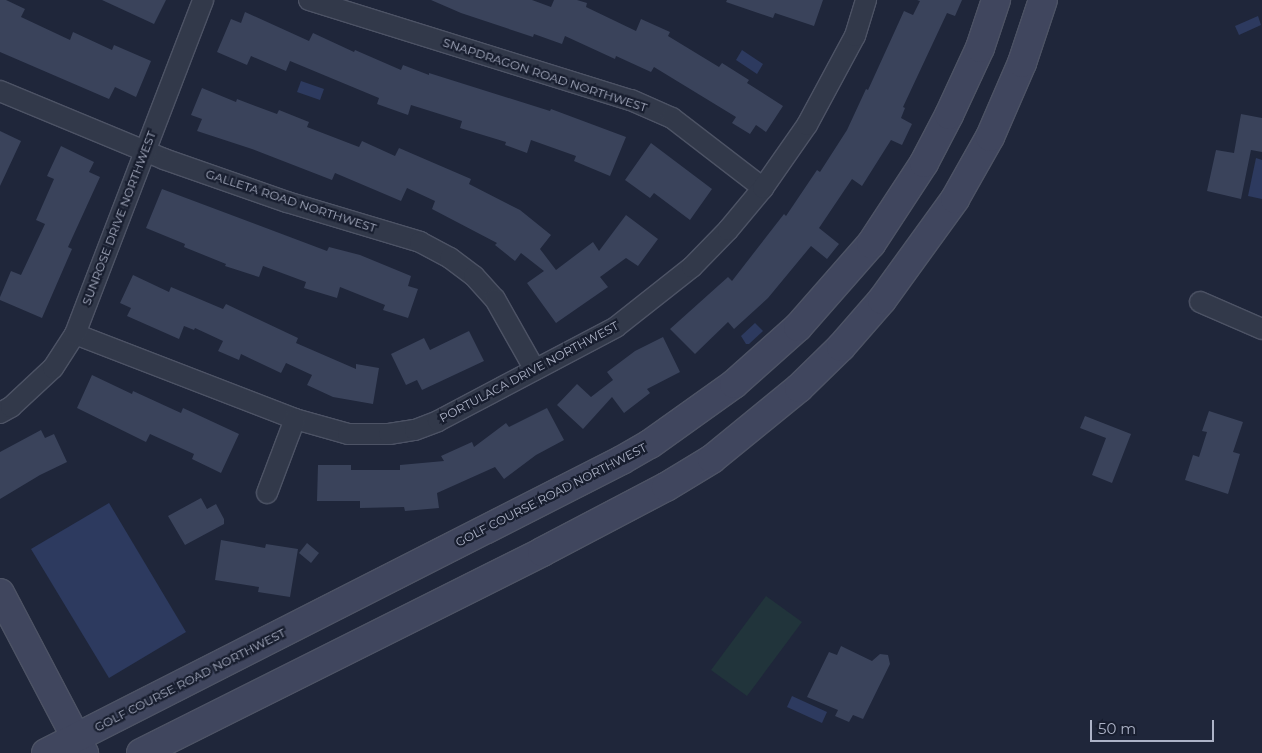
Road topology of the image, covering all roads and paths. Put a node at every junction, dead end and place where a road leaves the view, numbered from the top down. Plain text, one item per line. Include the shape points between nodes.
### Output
1 (203, 0) edge
2 (309, 0) edge
3 (866, 0) edge
4 (996, 0) edge
5 (1043, 0) edge
6 (0, 91) edge
7 (145, 151) junction
8 (763, 188) junction
9 (1200, 302) dead end
10 (1262, 329) edge
11 (75, 334) junction
12 (535, 370) junction
13 (0, 413) edge
14 (295, 419) junction
15 (267, 493) dead end
16 (0, 593) edge
17 (80, 746) edge
18 (46, 753) edge
19 (141, 753) edge

1 - 7 street, SUNROSE DRIVE NORTHWEST
2 - 8 street, SNAPDRAGON ROAD NORTHWEST via 631,100 672,118
3 - 8 street, PORTULACA DRIVE NORTHWEST via 855,36 807,125
4 - 17 main road, GOLF COURSE ROAD NORTHWEST via 980,48 949,115 924,163 871,244 798,327 734,384 622,460
5 - 19 main road via 1022,63 997,121 955,199 882,300 799,388 712,459 666,487
6 - 7 street, GALLETA ROAD NORTHWEST
7 - 11 street, SUNROSE DRIVE NORTHWEST
7 - 12 street, GALLETA ROAD NORTHWEST via 287,202 420,242 450,258 474,276 495,299
8 - 12 street, PORTULACA DRIVE NORTHWEST via 728,230 685,272 616,327
9 - 10 street
11 - 13 street, SUNROSE DRIVE NORTHWEST via 53,368 11,407
11 - 14 street, PORTULACA DRIVE NORTHWEST
12 - 14 street, PORTULACA DRIVE NORTHWEST via 415,430 348,434
14 - 15 street
16 - 17 main road
17 - 18 main road, GOLF COURSE ROAD NORTHWEST

